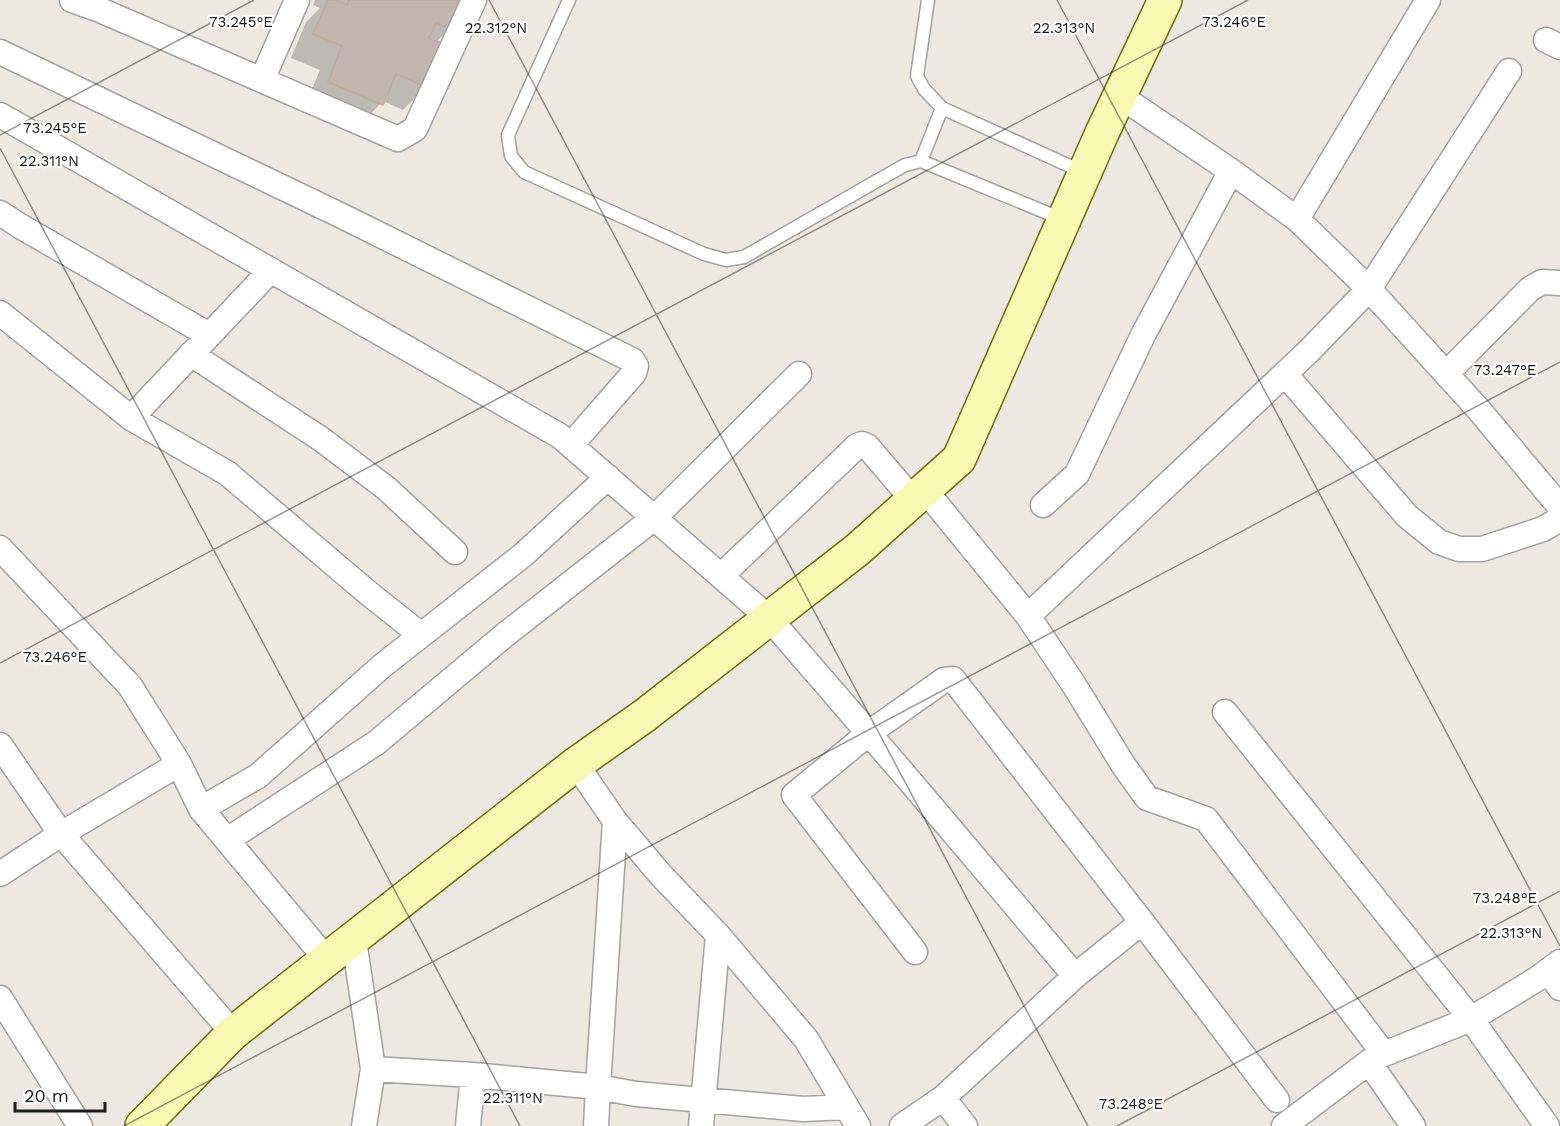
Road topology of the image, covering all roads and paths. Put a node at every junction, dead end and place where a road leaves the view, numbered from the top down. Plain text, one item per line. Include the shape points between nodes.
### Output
1 (72, 0) edge
2 (297, 0) edge
3 (474, 0) edge
4 (569, 0) edge
5 (928, 0) edge
6 (1165, 0) edge
7 (1428, 0) edge
8 (0, 52) edge
9 (1509, 71) dead end
10 (262, 80) junction
11 (1120, 96) junction
12 (942, 108) junction
13 (0, 116) edge
14 (921, 161) junction
15 (1231, 171) junction
16 (1084, 173) junction
17 (0, 213) edge
18 (1297, 219) junction
19 (1063, 220) junction
20 (271, 270) junction
21 (1560, 283) edge
22 (1369, 290) junction
23 (0, 313) edge
24 (209, 335) junction
25 (191, 354) junction
26 (799, 374) dead end
27 (1285, 374) junction
28 (1446, 374) junction
29 (131, 418) junction
30 (571, 445) junction
31 (608, 477) junction
32 (919, 495) junction
33 (1043, 506) dead end
34 (1560, 507) edge
35 (654, 518) junction
36 (1560, 519) edge
37 (0, 548) edge
38 (455, 552) dead end
39 (721, 576) junction
40 (1028, 616) junction
41 (769, 618) junction
42 (420, 635) junction
43 (1225, 712) dead end
44 (869, 733) junction
45 (0, 745) edge
46 (179, 764) junction
47 (576, 764) junction
48 (201, 809) junction
49 (615, 821) junction
50 (62, 834) junction
51 (228, 840) junction
52 (0, 874) edge
53 (1142, 922) junction
54 (718, 935) junction
55 (354, 940) junction
56 (915, 952) dead end
57 (327, 960) junction
58 (1556, 974) edge
59 (1075, 976) junction
60 (0, 998) edge
61 (1471, 1019) junction
62 (233, 1033) junction
63 (1376, 1058) junction
64 (373, 1069) junction
65 (473, 1075) junction
66 (598, 1087) junction
67 (943, 1098) junction
68 (1277, 1100) dead end
69 (702, 1101) junction
70 (852, 1116) edge
71 (802, 1118) edge
72 (80, 1126) edge
73 (142, 1126) edge
74 (364, 1126) edge
75 (468, 1126) edge
76 (596, 1126) edge
77 (701, 1126) edge
78 (902, 1126) edge
79 (964, 1126) edge
80 (1284, 1126) edge
81 (1413, 1126) edge
82 (1547, 1126) edge

1 - 10 street
2 - 10 street
3 - 10 street via 415,129 398,139
4 - 14 lane via 508,135 511,156 524,172 704,254 726,260 744,258 882,177
5 - 12 lane via 917,76 924,90
6 - 11 street
7 - 18 street
8 - 30 street via 632,360 636,366 634,373
9 - 22 street
11 - 15 street
11 - 16 street
12 - 14 lane
12 - 16 lane
13 - 20 street
14 - 19 lane
15 - 18 street
15 - 33 street via 1143,334 1077,474
16 - 19 street
17 - 24 street
18 - 22 street
19 - 32 street via 959,459
20 - 24 street
20 - 30 street
21 - 28 street via 1542,282 1530,289
22 - 27 street
22 - 28 street
23 - 29 street
24 - 25 street
25 - 29 street
25 - 38 street via 321,439 376,481
26 - 35 street
27 - 36 street via 1407,516 1439,542 1459,549 1482,549 1543,529
27 - 40 street
28 - 34 street
29 - 42 street via 227,473
30 - 31 street
31 - 35 street
31 - 42 street via 523,555
32 - 39 street via 867,446 857,446
32 - 40 street
32 - 41 street via 857,550
35 - 39 street
35 - 51 street via 376,743
37 - 46 street via 130,686
39 - 41 street
40 - 63 street via 1148,798 1206,819
41 - 44 street
41 - 47 street
42 - 48 street via 258,776
43 - 61 street
44 - 53 street via 944,680 953,680
44 - 56 street via 794,795
44 - 59 street
45 - 50 street
46 - 48 street
46 - 50 street
47 - 49 street
47 - 55 street
48 - 51 street
49 - 54 street
49 - 66 street
50 - 52 street
50 - 62 street
51 - 57 street
53 - 59 street
53 - 68 street
54 - 69 street
54 - 70 street via 806,1039
55 - 57 street
55 - 64 street
57 - 62 street
58 - 61 street
59 - 67 street
60 - 72 street
61 - 63 street
61 - 82 street
62 - 73 street
63 - 80 street
63 - 81 street
64 - 65 street
64 - 74 street
65 - 66 street
65 - 75 street
66 - 69 street
66 - 76 street
67 - 78 street
67 - 79 street
69 - 71 street
69 - 77 street
70 - 71 street

